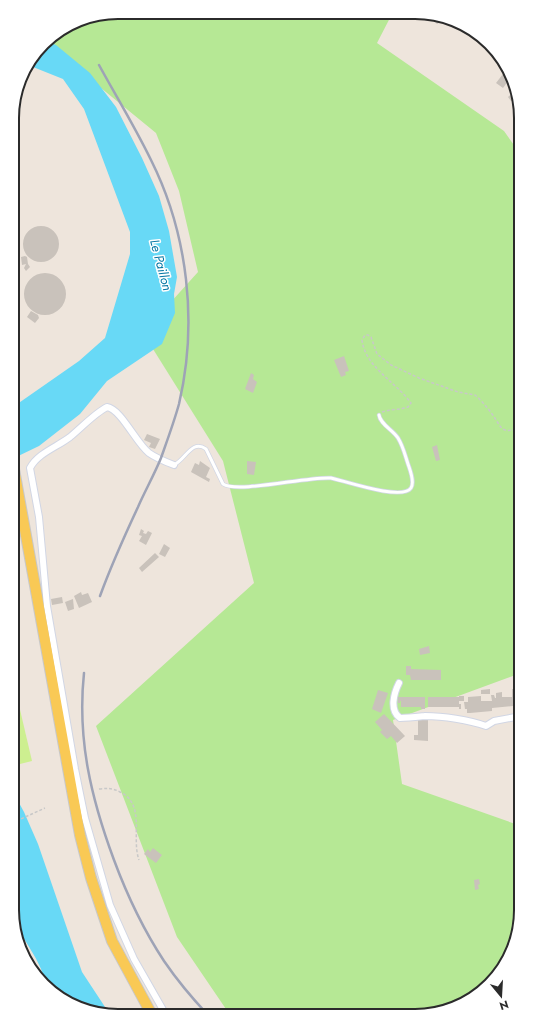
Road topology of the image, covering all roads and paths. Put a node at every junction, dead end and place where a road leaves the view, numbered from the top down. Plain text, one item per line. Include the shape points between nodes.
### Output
1 (379, 415) joint
2 (514, 430) edge
3 (174, 465) joint
4 (19, 513) edge
5 (19, 516) edge
6 (400, 683) dead end
7 (514, 717) edge
8 (99, 789) dead end
9 (45, 808) dead end
10 (19, 820) edge
11 (139, 860) dead end
12 (142, 1009) edge
13 (149, 1009) edge
14 (163, 1009) edge

1 - 2 path via 383,411 400,410 411,403 365,353 362,340 365,335 371,337 377,354 391,365 458,392 475,395 499,426 504,430
1 - 3 lane via 380,420 399,438 403,448 413,483 408,491 395,493 320,477 231,487 223,484 206,449 201,446 192,448
3 - 14 street via 149,453 114,409 107,407 69,438 42,455 30,468 39,517 47,606 86,824 110,905 134,959
4 - 13 main road via 80,835 112,941
5 - 12 main road via 74,837 93,906 106,941
6 - 7 street via 394,696 394,711 400,718 437,717 486,726 494,721
8 - 11 path via 115,789 132,801
9 - 10 path

